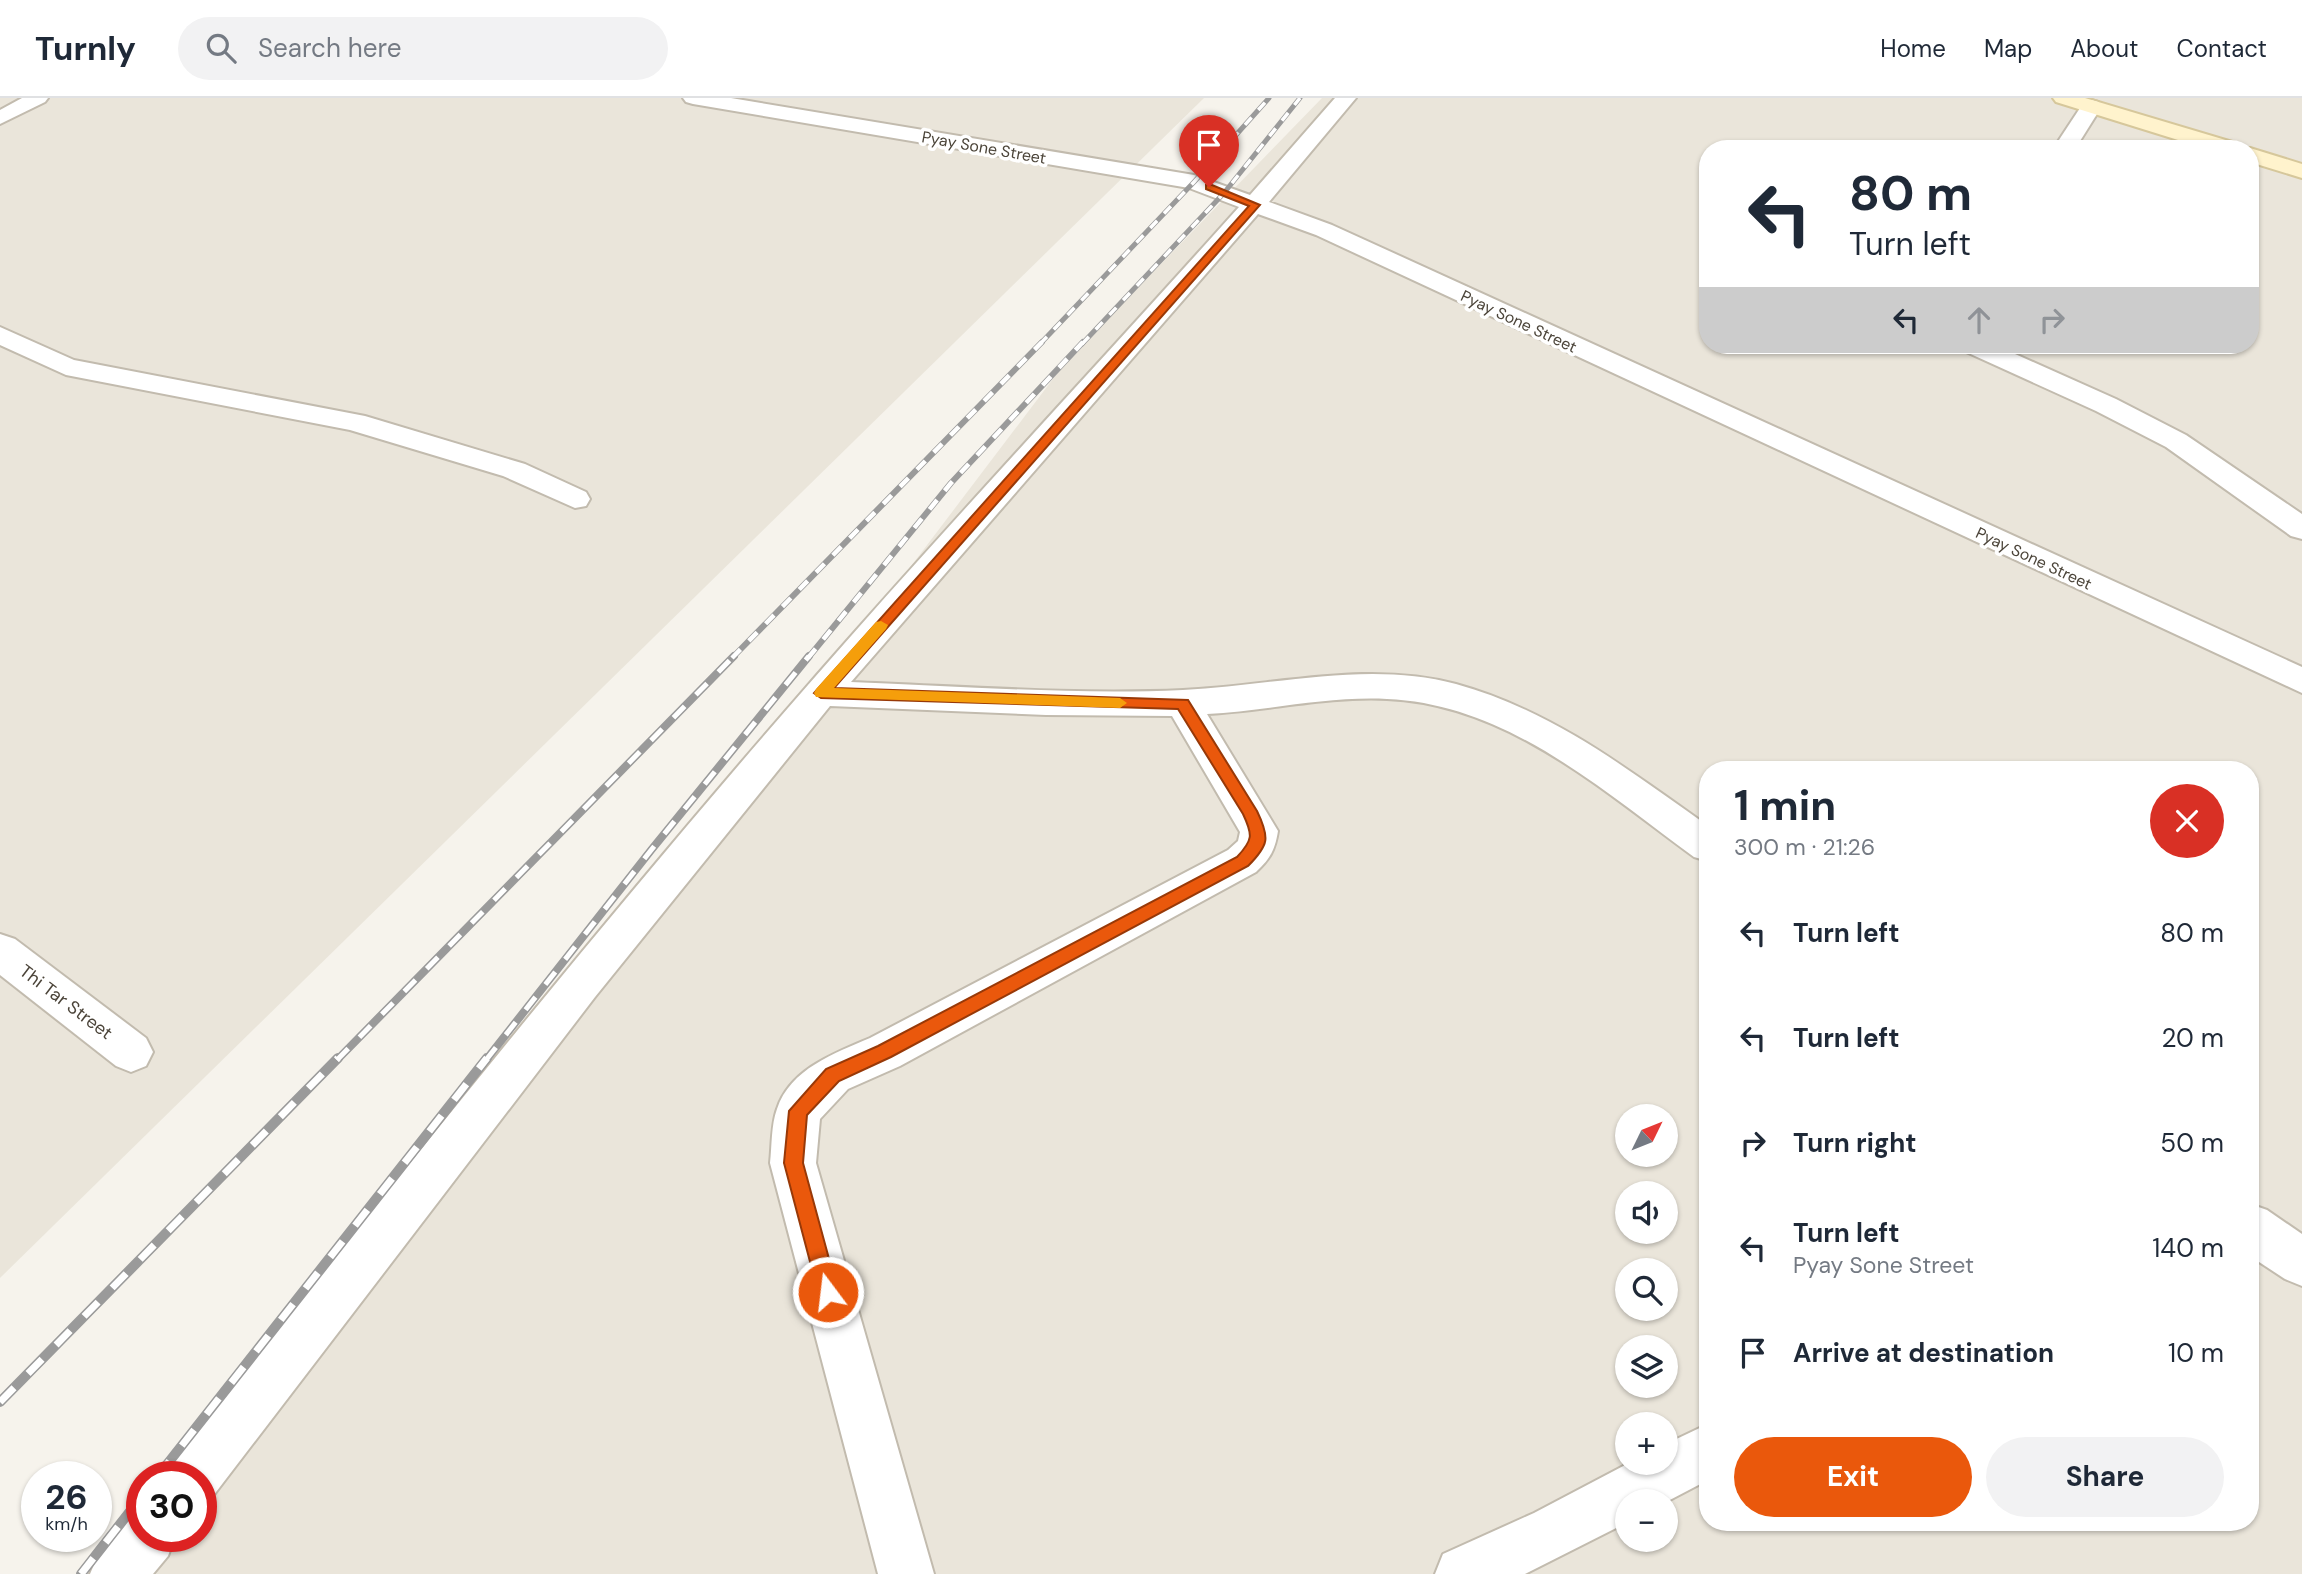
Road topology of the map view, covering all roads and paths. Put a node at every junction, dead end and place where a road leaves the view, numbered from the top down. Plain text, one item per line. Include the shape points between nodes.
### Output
1 (38, 98) edge
2 (693, 98) edge
3 (1346, 98) edge
4 (2063, 98) edge
5 (2091, 106) junction
6 (0, 118) edge
7 (2070, 140) edge
8 (2202, 140) edge
9 (2259, 158) edge
10 (2302, 170) edge
11 (1255, 205) junction
12 (0, 335) edge
13 (1993, 354) edge
14 (575, 499) dead end
15 (2302, 529) edge
16 (2302, 681) edge
17 (821, 693) junction
18 (1182, 704) junction
19 (1699, 840) edge
20 (0, 951) edge
21 (131, 1052) dead end
22 (2259, 1233) edge
23 (2302, 1262) edge
24 (1699, 1456) edge
25 (206, 1461) edge
26 (135, 1552) edge
27 (118, 1574) edge
28 (906, 1574) edge
29 (1462, 1574) edge

1 - 6 street
2 - 11 street, Pyay Sone Street via 1194,182
3 - 11 street
4 - 5 street
5 - 7 street
5 - 8 street
9 - 10 street
11 - 16 street, Pyay Sone Street via 1324,230
11 - 17 street
12 - 14 street via 66,367 355,422 514,470
13 - 15 street via 2176,441
17 - 18 street
17 - 25 street via 482,1106
18 - 19 street via 1388,685 1454,696 1523,723
18 - 28 street via 1249,811 1259,831 1256,848 1242,862 885,1052 832,1075 798,1111 793,1163
20 - 21 street, Thi Tar Street
22 - 23 street
24 - 29 street
26 - 27 street

